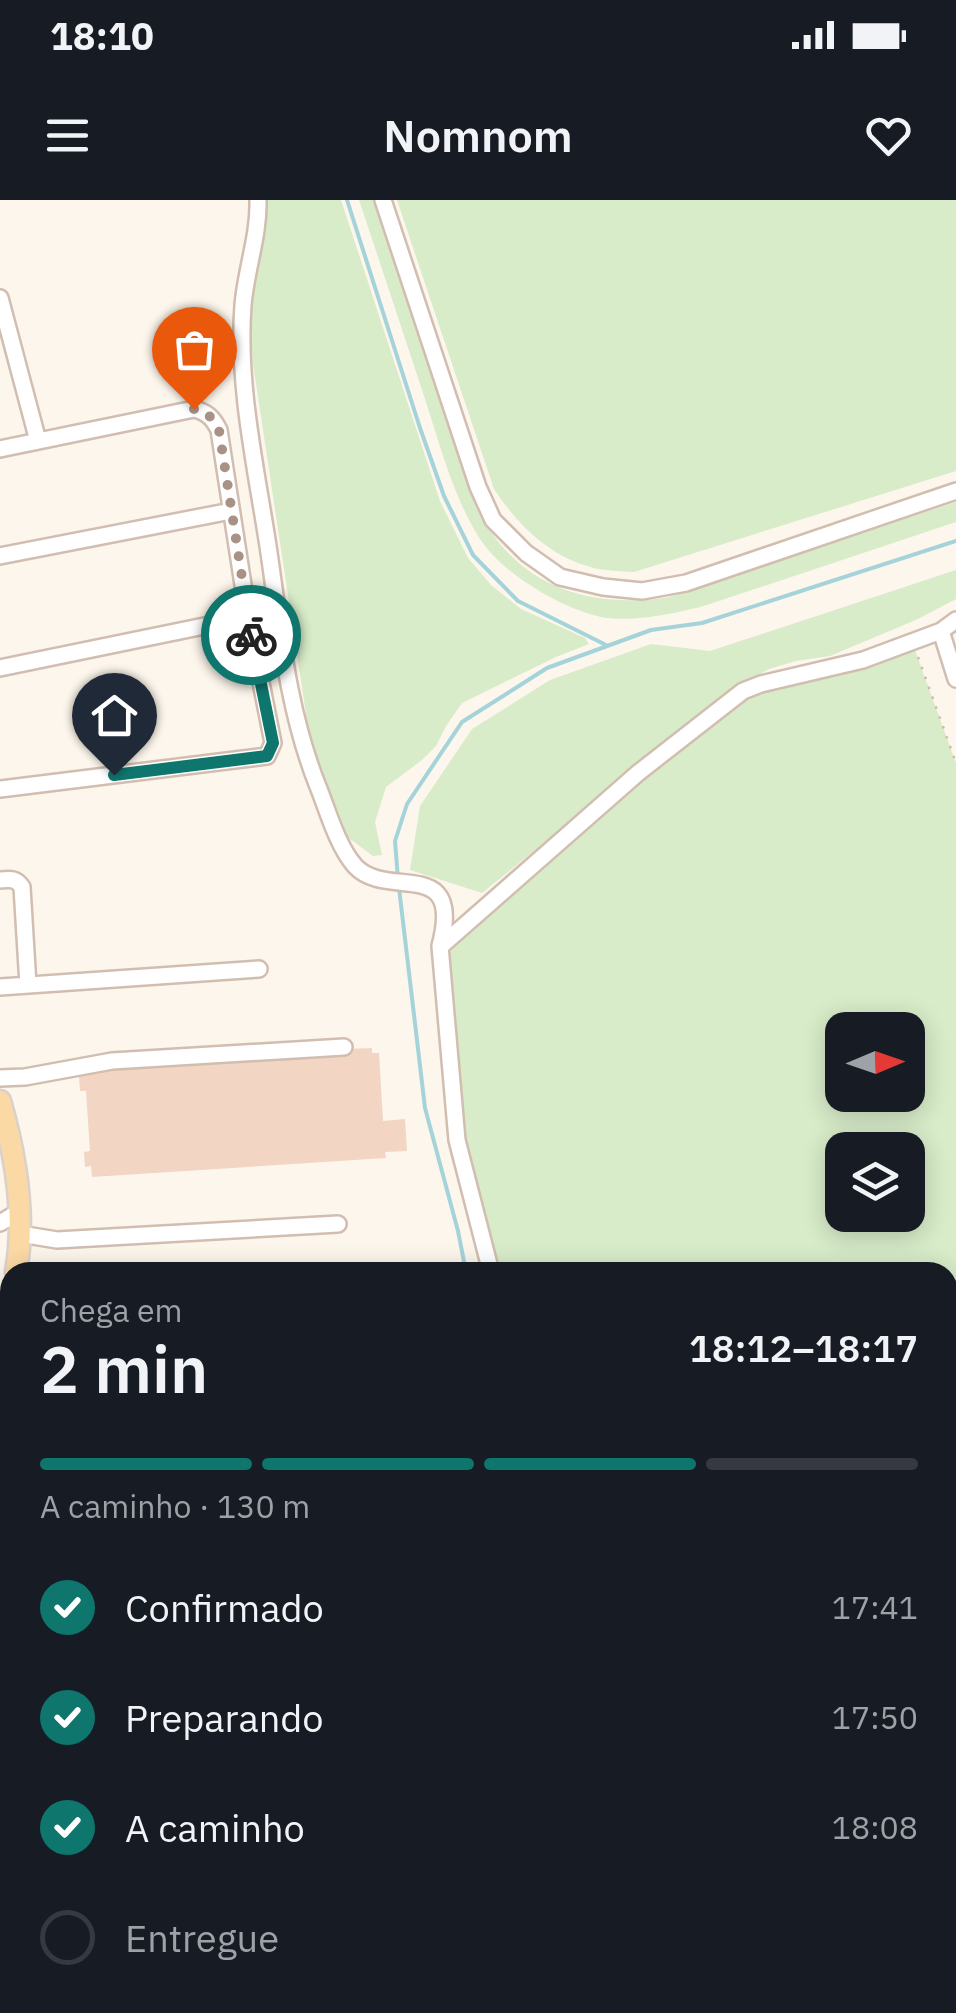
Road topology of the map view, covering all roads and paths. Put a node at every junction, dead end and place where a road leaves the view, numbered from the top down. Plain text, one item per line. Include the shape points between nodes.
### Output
1 (258, 200) edge
2 (384, 200) edge
3 (0, 298) edge
4 (7, 352) edge
5 (38, 442) junction
6 (0, 450) edge
7 (956, 491) edge
8 (232, 511) junction
9 (0, 556) edge
10 (248, 617) junction
11 (956, 620) edge
12 (941, 631) junction
13 (912, 642) junction
14 (0, 668) edge
15 (956, 679) edge
16 (956, 762) edge
17 (0, 790) edge
18 (0, 880) edge
19 (440, 946) junction
20 (259, 969) dead end
21 (28, 985) junction
22 (0, 987) edge
23 (344, 1047) dead end
24 (0, 1078) edge
25 (0, 1104) edge
26 (20, 1210) junction
27 (0, 1223) edge
28 (338, 1224) dead end
29 (20, 1234) junction
30 (17, 1262) edge
31 (488, 1262) edge

1 - 19 street via 243,304 244,362 293,706 345,852 377,880 418,882 434,892 446,923
2 - 7 street via 493,520 560,577 642,591 686,583
3 - 4 street
4 - 5 street
5 - 6 street
5 - 8 street via 194,409 208,414 219,430
8 - 9 street
8 - 10 street
10 - 14 street
10 - 17 street via 273,743 267,756
11 - 12 street
12 - 13 street
12 - 15 street
13 - 16 path
13 - 19 street via 742,691
18 - 21 street via 22,887
19 - 31 street via 457,1140
20 - 21 street
21 - 22 street
23 - 24 street via 112,1061
25 - 26 main road
26 - 27 street
26 - 29 main road
28 - 29 street via 57,1240
29 - 30 main road

